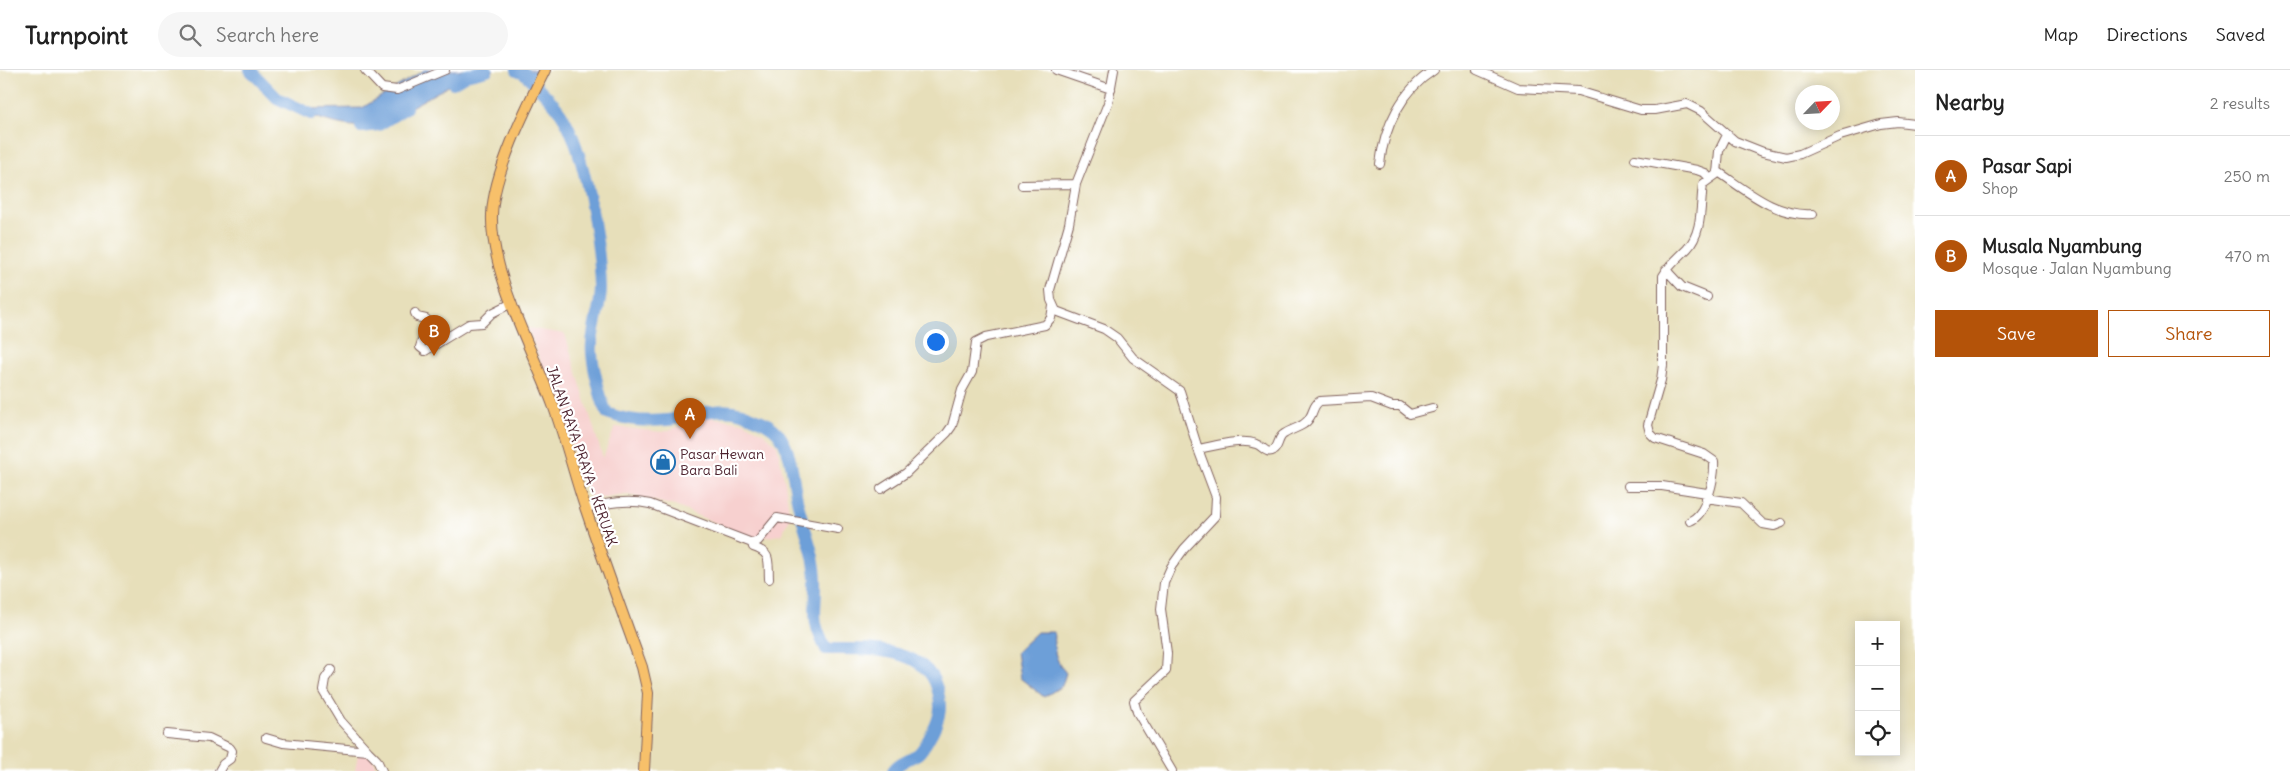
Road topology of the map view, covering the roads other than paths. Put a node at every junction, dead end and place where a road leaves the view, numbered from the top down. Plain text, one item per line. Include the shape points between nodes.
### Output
1 (364, 70) edge
2 (445, 70) edge
3 (544, 70) edge
4 (1056, 70) edge
5 (1114, 70) edge
6 (1434, 70) edge
7 (1476, 70) edge
8 (1111, 89) junction
9 (1915, 124) edge
10 (1727, 135) junction
11 (1635, 159) dead end
12 (1380, 164) dead end
13 (1717, 171) junction
14 (1710, 178) junction
15 (1076, 184) junction
16 (1022, 185) dead end
17 (1813, 214) dead end
18 (1666, 270) junction
19 (1707, 298) dead end
20 (512, 303) junction
21 (1053, 306) junction
22 (415, 313) dead end
23 (1432, 408) dead end
24 (1198, 449) junction
25 (1628, 486) dead end
26 (881, 489) dead end
27 (1707, 495) junction
28 (585, 508) junction
29 (1690, 520) dead end
30 (1782, 523) dead end
31 (838, 529) dead end
32 (752, 543) junction
33 (769, 579) dead end
34 (331, 670) dead end
35 (166, 734) dead end
36 (266, 738) dead end
37 (368, 751) junction
38 (219, 771) edge
39 (382, 771) edge
40 (644, 771) edge
41 (1172, 771) edge

1 - 2 street via 378,86 388,90 402,88
3 - 20 main road, JALAN RAYA PRAYA - KERUAK via 499,178 492,205 497,259
4 - 8 street
5 - 8 street
6 - 12 street via 1417,84 1391,120 1383,139
7 - 10 street via 1518,88 1578,91 1641,110 1687,104 1701,111
8 - 15 street
9 - 10 street via 1881,124 1840,136 1792,156 1763,152
10 - 13 street via 1718,151
11 - 14 street via 1697,170
13 - 14 street
13 - 17 street via 1775,208 1794,214
14 - 18 street via 1702,184 1696,233
15 - 16 street
15 - 21 street via 1069,224 1050,290
18 - 19 street via 1682,288
18 - 27 street via 1663,276 1663,365 1648,430 1655,438 1711,457 1714,466
20 - 22 street via 492,313 482,323 469,324 426,350 420,347 428,322
20 - 28 main road, JALAN RAYA PRAYA - KERUAK via 553,404
21 - 24 street via 1058,312 1104,329 1117,338 1134,358 1176,387 1186,406
21 - 26 street via 1046,325 976,342 972,372 962,390 947,434 906,474
23 - 24 street via 1410,414 1400,406 1371,398 1320,401 1308,420 1284,434 1271,451 1250,443
24 - 41 street via 1216,497 1216,511 1166,575 1161,609 1167,666 1164,674 1134,704
25 - 27 street via 1662,486
27 - 29 street via 1701,511
27 - 30 street via 1742,503 1762,524 1774,526
28 - 32 street via 615,502 650,504
28 - 40 main road, JALAN RAYA PRAYA - KERUAK via 646,680 648,722
31 - 32 street via 777,518 758,541
32 - 33 street via 753,547 764,550 768,555
34 - 37 street via 323,691 341,721
35 - 38 street via 209,738 230,748 231,756
36 - 37 street via 283,743
37 - 39 street

